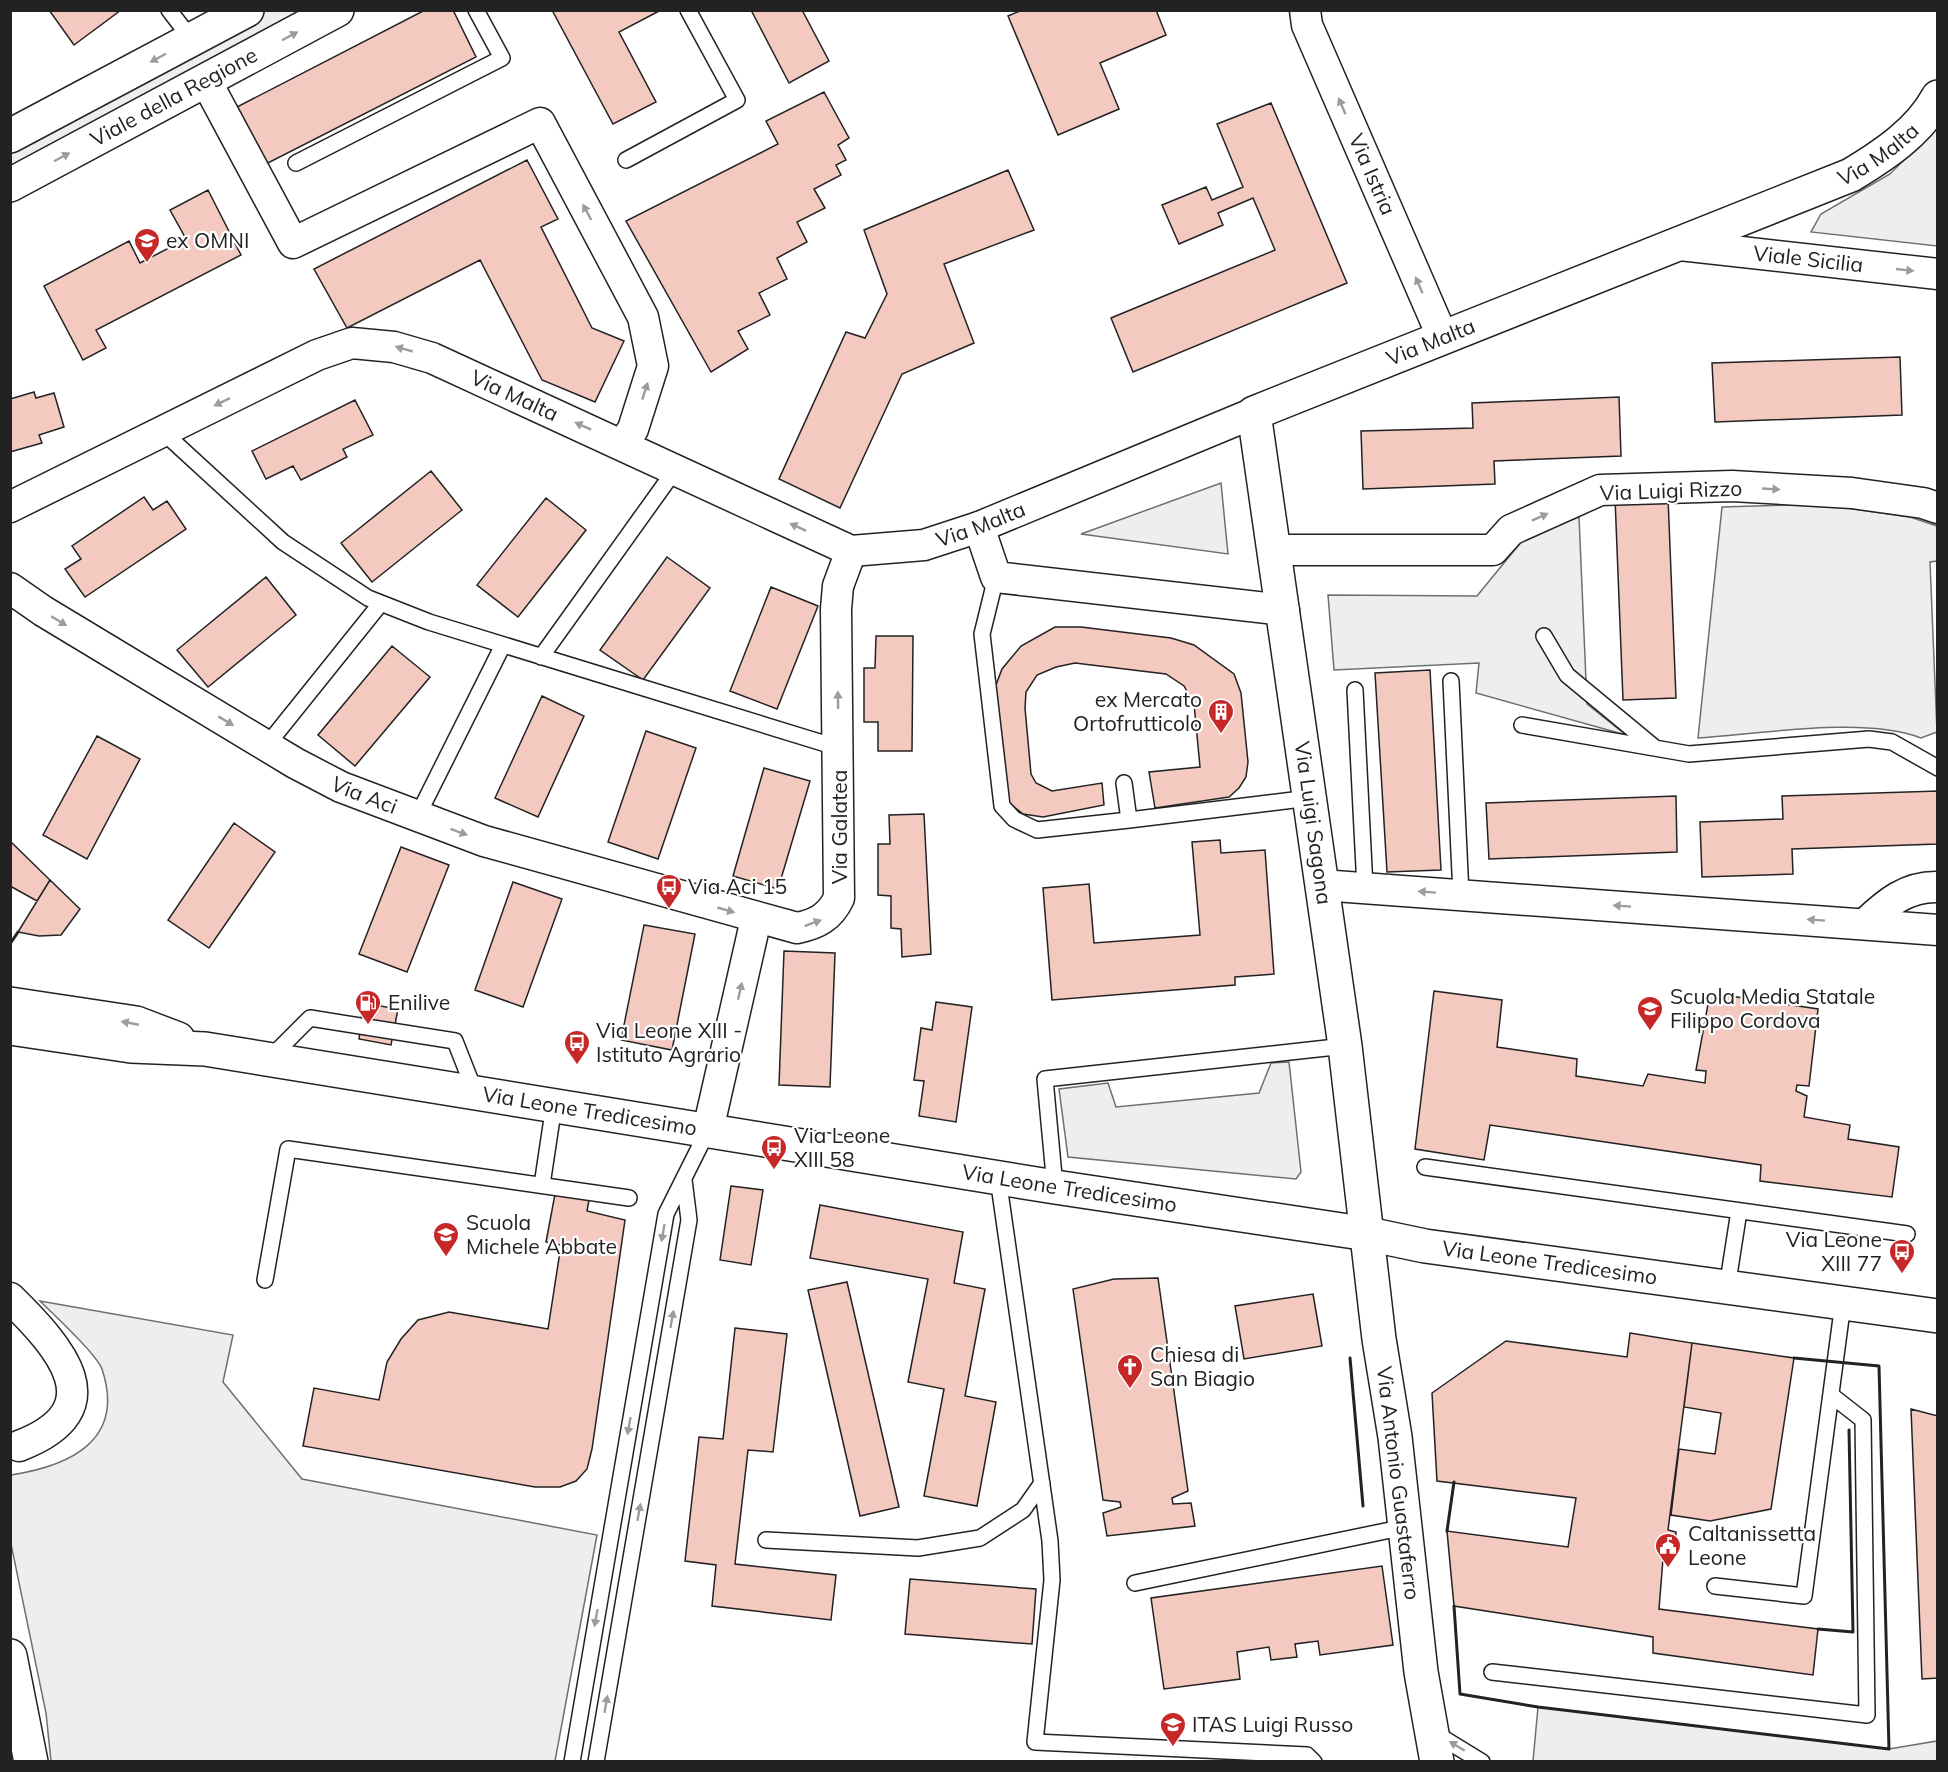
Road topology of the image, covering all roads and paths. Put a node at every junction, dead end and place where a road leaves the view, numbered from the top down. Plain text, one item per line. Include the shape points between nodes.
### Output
1 (170, 10) edge
2 (247, 10) edge
3 (337, 10) edge
4 (476, 10) edge
5 (688, 10) edge
6 (1305, 10) edge
7 (192, 40) junction
8 (206, 81) junction
9 (1938, 97) edge
10 (10, 136) edge
11 (626, 160) dead end
12 (296, 163) dead end
13 (10, 185) edge
14 (1680, 245) junction
15 (1938, 274) edge
16 (1443, 338) junction
17 (1254, 414) junction
18 (162, 431) junction
19 (623, 445) junction
20 (675, 470) junction
21 (10, 507) edge
22 (1938, 508) edge
23 (979, 527) junction
24 (1275, 550) junction
25 (851, 551) junction
26 (996, 577) junction
27 (10, 588) edge
28 (381, 603) junction
29 (1284, 610) junction
30 (1544, 636) dead end
31 (503, 645) junction
32 (541, 657) junction
33 (1451, 681) dead end
34 (1355, 690) dead end
35 (1522, 725) dead end
36 (267, 746) junction
37 (839, 748) junction
38 (1656, 748) junction
39 (1938, 768) edge
40 (1124, 783) dead end
41 (1310, 798) junction
42 (417, 817) junction
43 (1129, 820) junction
44 (1321, 885) junction
45 (1938, 887) edge
46 (1365, 888) junction
47 (1461, 895) junction
48 (756, 919) junction
49 (1866, 923) junction
50 (1938, 930) edge
51 (10, 1004) edge
52 (10, 1028) edge
53 (1345, 1046) junction
54 (205, 1049) junction
55 (270, 1058) junction
56 (475, 1092) junction
57 (554, 1105) junction
58 (708, 1130) junction
59 (1425, 1167) dead end
60 (998, 1178) junction
61 (684, 1180) junction
62 (542, 1185) junction
63 (1055, 1187) junction
64 (629, 1198) dead end
65 (1739, 1211) junction
66 (1368, 1234) junction
67 (1907, 1234) dead end
68 (265, 1280) dead end
69 (1727, 1288) junction
70 (10, 1298) edge
71 (1843, 1303) junction
72 (1938, 1316) edge
73 (1831, 1395) junction
74 (19, 1446) dead end
75 (1042, 1483) junction
76 (1405, 1527) junction
77 (766, 1540) dead end
78 (1135, 1583) dead end
79 (1715, 1586) dead end
80 (10, 1656) edge
81 (1492, 1672) dead end
82 (1434, 1746) edge
83 (31, 1761) edge
84 (572, 1761) edge
85 (596, 1761) edge
86 (1314, 1761) edge
87 (1482, 1761) edge

1 - 7 lane
2 - 7 main road, Viale della Regione
8 -> 3 main road, Viale della Regione
4 - 12 lane via 502,58
5 - 11 lane via 737,100
16 -> 6 street, Via Istria via 1307,25
7 -> 10 main road, Viale della Regione
13 -> 8 main road, Viale della Regione
19 -> 8 street via 633,429 653,366 643,317 540,123 293,243
9 - 14 main road, Via Malta via 1888,153 1851,175
14 -> 15 street, Viale Sicilia
14 - 16 main road, Via Malta
16 - 17 main road, Via Malta
17 - 23 street, Via Malta
17 - 24 main road, Via Luigi Sagona
19 -> 18 street, Via Malta via 432,358 394,346 352,343 317,355
18 - 21 street, Via Malta
18 - 28 lane via 283,542
19 - 20 street, Via Malta
25 -> 20 street, Via Malta
20 - 32 lane
24 -> 22 street, Via Luigi Rizzo via 1492,550 1511,530 1600,490 1732,486 1852,494
23 - 25 street, Via Malta via 924,545
23 - 26 street
24 - 29 main road, Via Luigi Sagona
37 -> 25 street, Via Galatea via 836,609 838,586
26 - 29 street
26 - 43 lane via 982,634 1002,806 1014,819 1037,830
27 -> 36 street, Via Aci
28 - 31 lane
28 - 36 lane
29 - 41 main road, Via Luigi Sagona
30 - 38 lane via 1567,675
31 - 32 lane
31 - 42 lane
32 - 37 lane
33 - 47 lane
34 - 46 lane
35 - 38 lane
36 - 42 street, Via Aci via 341,787
48 -> 37 street, Via Galatea via 796,928 810,926 833,911 839,898
38 - 39 lane via 1689,754 1869,739 1892,742
40 - 43 lane
41 - 43 lane
41 - 44 main road, Via Luigi Sagona
42 -> 48 street, Via Aci via 484,841
44 - 46 street
44 - 53 main road, Via Luigi Sagona
45 - 49 street via 1902,893
47 -> 46 street
49 -> 47 street
58 -> 48 street
49 - 50 street
54 -> 51 main road via 136,1023
52 - 54 main road via 131,1046
53 - 63 lane via 1045,1079
53 - 66 main road, Via Luigi Sagona
54 - 55 main road, Via Leone Tredicesimo
55 - 56 main road, Via Leone Tredicesimo
55 - 56 lane via 310,1018 455,1041
56 - 57 main road, Via Leone Tredicesimo
57 - 58 main road, Via Leone Tredicesimo
57 - 62 lane
58 - 60 main road, Via Leone Tredicesimo
58 - 61 lane
59 - 65 lane
60 - 63 main road, Via Leone Tredicesimo
60 - 75 lane
61 -> 84 lane via 666,1214
85 -> 61 lane via 689,1220
62 - 64 lane
62 - 68 lane via 288,1149
63 - 66 main road, Via Leone Tredicesimo
65 - 67 lane
65 - 69 lane
66 - 69 main road, Via Leone Tredicesimo via 1425,1246
66 - 76 main road, Via Antonio Guastaferro
69 - 71 main road, Via Leone Tredicesimo
70 - 74 street via 64,1358 74,1390 64,1418 40,1438
71 - 72 main road, Via Leone Tredicesimo
71 - 73 lane
73 - 79 lane via 1804,1596
73 - 81 lane via 1863,1420 1867,1715
75 - 77 lane via 1023,1510 980,1538 918,1548
75 - 86 lane via 1052,1580 1035,1742 1307,1755
76 - 78 lane
76 - 82 main road, Via Antonio Guastaferro via 1421,1672
80 - 83 main road
87 -> 82 lane, Via Antonio Guastaferro

